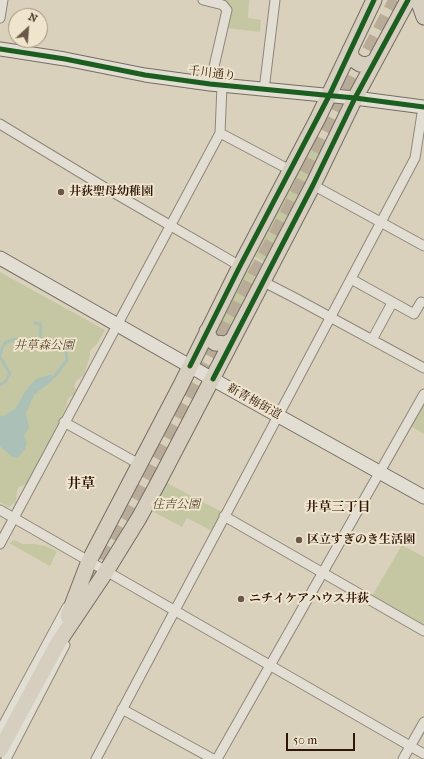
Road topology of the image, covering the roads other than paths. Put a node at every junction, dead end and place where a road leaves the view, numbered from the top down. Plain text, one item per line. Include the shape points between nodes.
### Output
1 (3, 0) edge
2 (203, 0) edge
3 (275, 0) edge
4 (374, 0) edge
5 (418, 4) edge
6 (0, 18) edge
7 (0, 49) edge
8 (350, 50) junction
9 (375, 61) junction
10 (216, 85) junction
11 (264, 90) junction
12 (329, 96) junction
13 (355, 98) junction
14 (424, 107) edge
15 (0, 124) edge
16 (220, 133) junction
17 (308, 138) junction
18 (332, 146) junction
19 (290, 170) junction
20 (313, 185) junction
21 (381, 222) junction
22 (170, 226) junction
23 (424, 246) edge
24 (0, 258) edge
25 (240, 266) junction
26 (350, 279) junction
27 (262, 281) junction
28 (421, 302) dead end
29 (392, 303) junction
30 (330, 317) junction
31 (118, 324) junction
32 (207, 331) junction
33 (232, 340) junction
34 (372, 340) junction
35 (190, 366) junction
36 (424, 368) edge
37 (212, 379) junction
38 (424, 394) edge
39 (278, 414) junction
40 (64, 422) junction
41 (138, 464) junction
42 (380, 472) junction
43 (424, 497) edge
44 (0, 510) edge
45 (224, 516) junction
46 (14, 518) junction
47 (105, 531) junction
48 (125, 541) junction
49 (0, 544) edge
50 (89, 561) junction
51 (107, 570) junction
52 (322, 572) junction
53 (84, 576) junction
54 (98, 583) junction
55 (175, 609) junction
56 (424, 631) edge
57 (58, 643) junction
58 (270, 665) junction
59 (122, 709) junction
60 (424, 722) edge
61 (0, 731) edge
62 (410, 746) junction
63 (0, 750) edge
64 (424, 754) edge
65 (6, 759) edge
66 (96, 759) edge
67 (213, 759) edge
68 (217, 759) edge
69 (403, 759) edge

1 - 6 street
2 - 10 street via 223,5 227,10
3 - 11 street
4 - 8 main road
5 - 9 main road
7 - 10 main road, 千川通り
8 - 9 main road via 352,59 360,64 367,65
8 - 12 main road
9 - 13 main road
10 - 11 main road, 千川通り
10 - 16 street
11 - 12 main road, 千川通り
12 - 13 main road, 千川通り
12 - 17 main road
13 - 14 main road, 千川通り
13 - 18 main road
14 - 21 street via 415,158
15 - 22 street
16 - 19 street
16 - 22 street
17 - 18 main road via 316,132 325,134 329,136
17 - 19 main road
18 - 20 main road
19 - 25 main road
20 - 21 street
20 - 27 main road
21 - 23 street
21 - 26 street
22 - 25 street
22 - 31 street
24 - 31 main road, 新青梅街道
25 - 32 main road
26 - 29 street
26 - 30 street
27 - 30 street
27 - 33 main road
28 - 29 street via 414,314
29 - 34 street
30 - 34 street
30 - 39 street
31 - 35 main road, 新青梅街道
31 - 40 street
32 - 33 main road via 210,339 216,343 226,344
32 - 35 main road
33 - 37 main road
34 - 36 street
35 - 37 main road, 新青梅街道
35 - 41 main road
37 - 39 main road, 新青梅街道
37 - 48 main road
38 - 42 street
39 - 42 main road, 新青梅街道
39 - 45 street
40 - 41 street
40 - 46 street
41 - 47 main road
42 - 43 main road, 新青梅街道
42 - 52 street
44 - 46 street
45 - 52 street
45 - 55 street
46 - 49 street
46 - 50 street
47 - 48 main road via 110,541
47 - 50 main road
48 - 51 main road
50 - 51 street
50 - 53 main road
51 - 54 main road
51 - 55 street
52 - 56 street
52 - 58 street
53 - 57 main road
53 - 61 street
54 - 57 main road
54 - 65 street
55 - 58 street
55 - 59 street
57 - 63 main road
58 - 62 street
58 - 68 street
59 - 66 street
59 - 67 street
60 - 62 street
62 - 64 street
62 - 69 street

